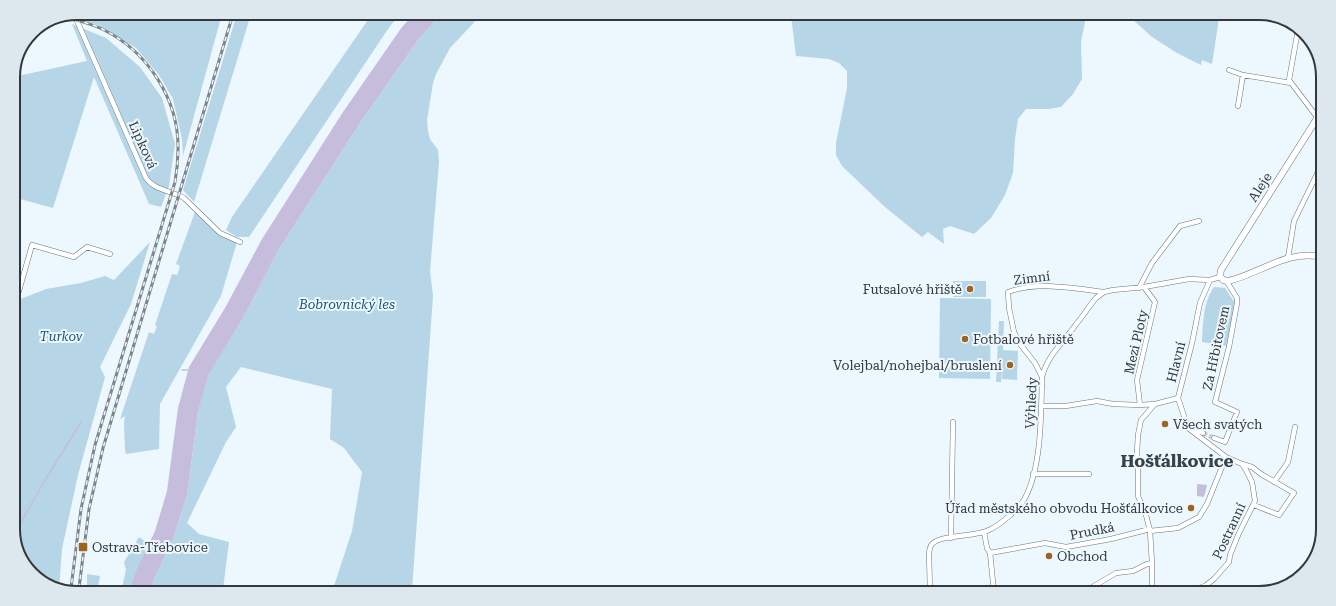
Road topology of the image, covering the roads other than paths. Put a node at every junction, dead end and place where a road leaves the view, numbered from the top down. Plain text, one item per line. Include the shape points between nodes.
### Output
1 (77, 20) edge
2 (1297, 35) edge
3 (1228, 70) dead end
4 (1243, 75) junction
5 (1291, 84) junction
6 (1238, 106) dead end
7 (1316, 117) edge
8 (1316, 120) edge
9 (1316, 176) edge
10 (1199, 222) dead end
11 (240, 242) dead end
12 (110, 254) dead end
13 (1316, 256) edge
14 (1288, 258) junction
15 (1220, 277) junction
16 (1210, 280) junction
17 (1227, 282) junction
18 (20, 287) edge
19 (1142, 287) junction
20 (1104, 292) junction
21 (1042, 377) junction
22 (1178, 398) junction
23 (1155, 404) junction
24 (1140, 405) junction
25 (1041, 406) junction
26 (953, 422) dead end
27 (1295, 427) dead end
28 (1214, 438) tunnel mouth
29 (1226, 457) junction
30 (1242, 464) junction
31 (1033, 474) junction
32 (1089, 474) dead end
33 (1274, 482) junction
34 (1254, 505) junction
35 (1150, 530) junction
36 (984, 532) junction
37 (951, 538) junction
38 (990, 553) junction
39 (1152, 563) junction
40 (930, 586) edge
41 (993, 586) edge
42 (1094, 586) edge
43 (1152, 586) edge
44 (1205, 586) edge

1 - 11 street, Lipková via 151,185 184,198 220,233
2 - 5 street via 1289,80
3 - 4 street
4 - 5 street
4 - 6 street
5 - 7 street
8 - 15 street, Aleje via 1220,271
9 - 14 street via 1294,221
10 - 19 street via 1180,226 1152,263
12 - 18 street via 87,247 74,257 32,245
13 - 14 street
14 - 17 street
15 - 16 street
15 - 17 street
16 - 19 street via 1189,279
16 - 22 street, Hlavní via 1200,303
17 - 28 street, Za Hřbitovem via 1238,300 1215,402 1237,412 1225,442
19 - 20 street
19 - 24 street, Mezi Ploty via 1155,302 1137,380
20 - 21 street, Výhledy via 1087,309 1053,353 1046,363
20 - 21 street, Zimní via 1049,286 1019,288 1008,292 1014,332
21 - 25 street, Výhledy
22 - 23 street, Hlavní
22 - 29 street via 1188,428 1201,435
23 - 24 street, Hlavní
23 - 35 street via 1141,420 1137,452 1138,496
24 - 25 street, Hlavní via 1097,401 1066,406
25 - 31 street, Výhledy via 1041,429
26 - 37 street
27 - 33 street via 1288,462
29 - 30 street
29 - 35 street, Prudká via 1199,517 1178,528
30 - 33 street via 1252,467
30 - 34 street, Postranní via 1252,482
31 - 32 street
31 - 36 street, Výhledy via 1030,487 1020,506
33 - 34 street via 1294,493 1279,515
34 - 44 street, Postranní via 1239,533 1229,562
35 - 38 street, Prudká via 1066,547 1045,543
35 - 39 street
36 - 37 street, Výhledy
36 - 38 street
37 - 40 street, Výhledy via 933,543 930,547
38 - 41 street
39 - 42 street via 1133,571 1116,573
39 - 43 street

